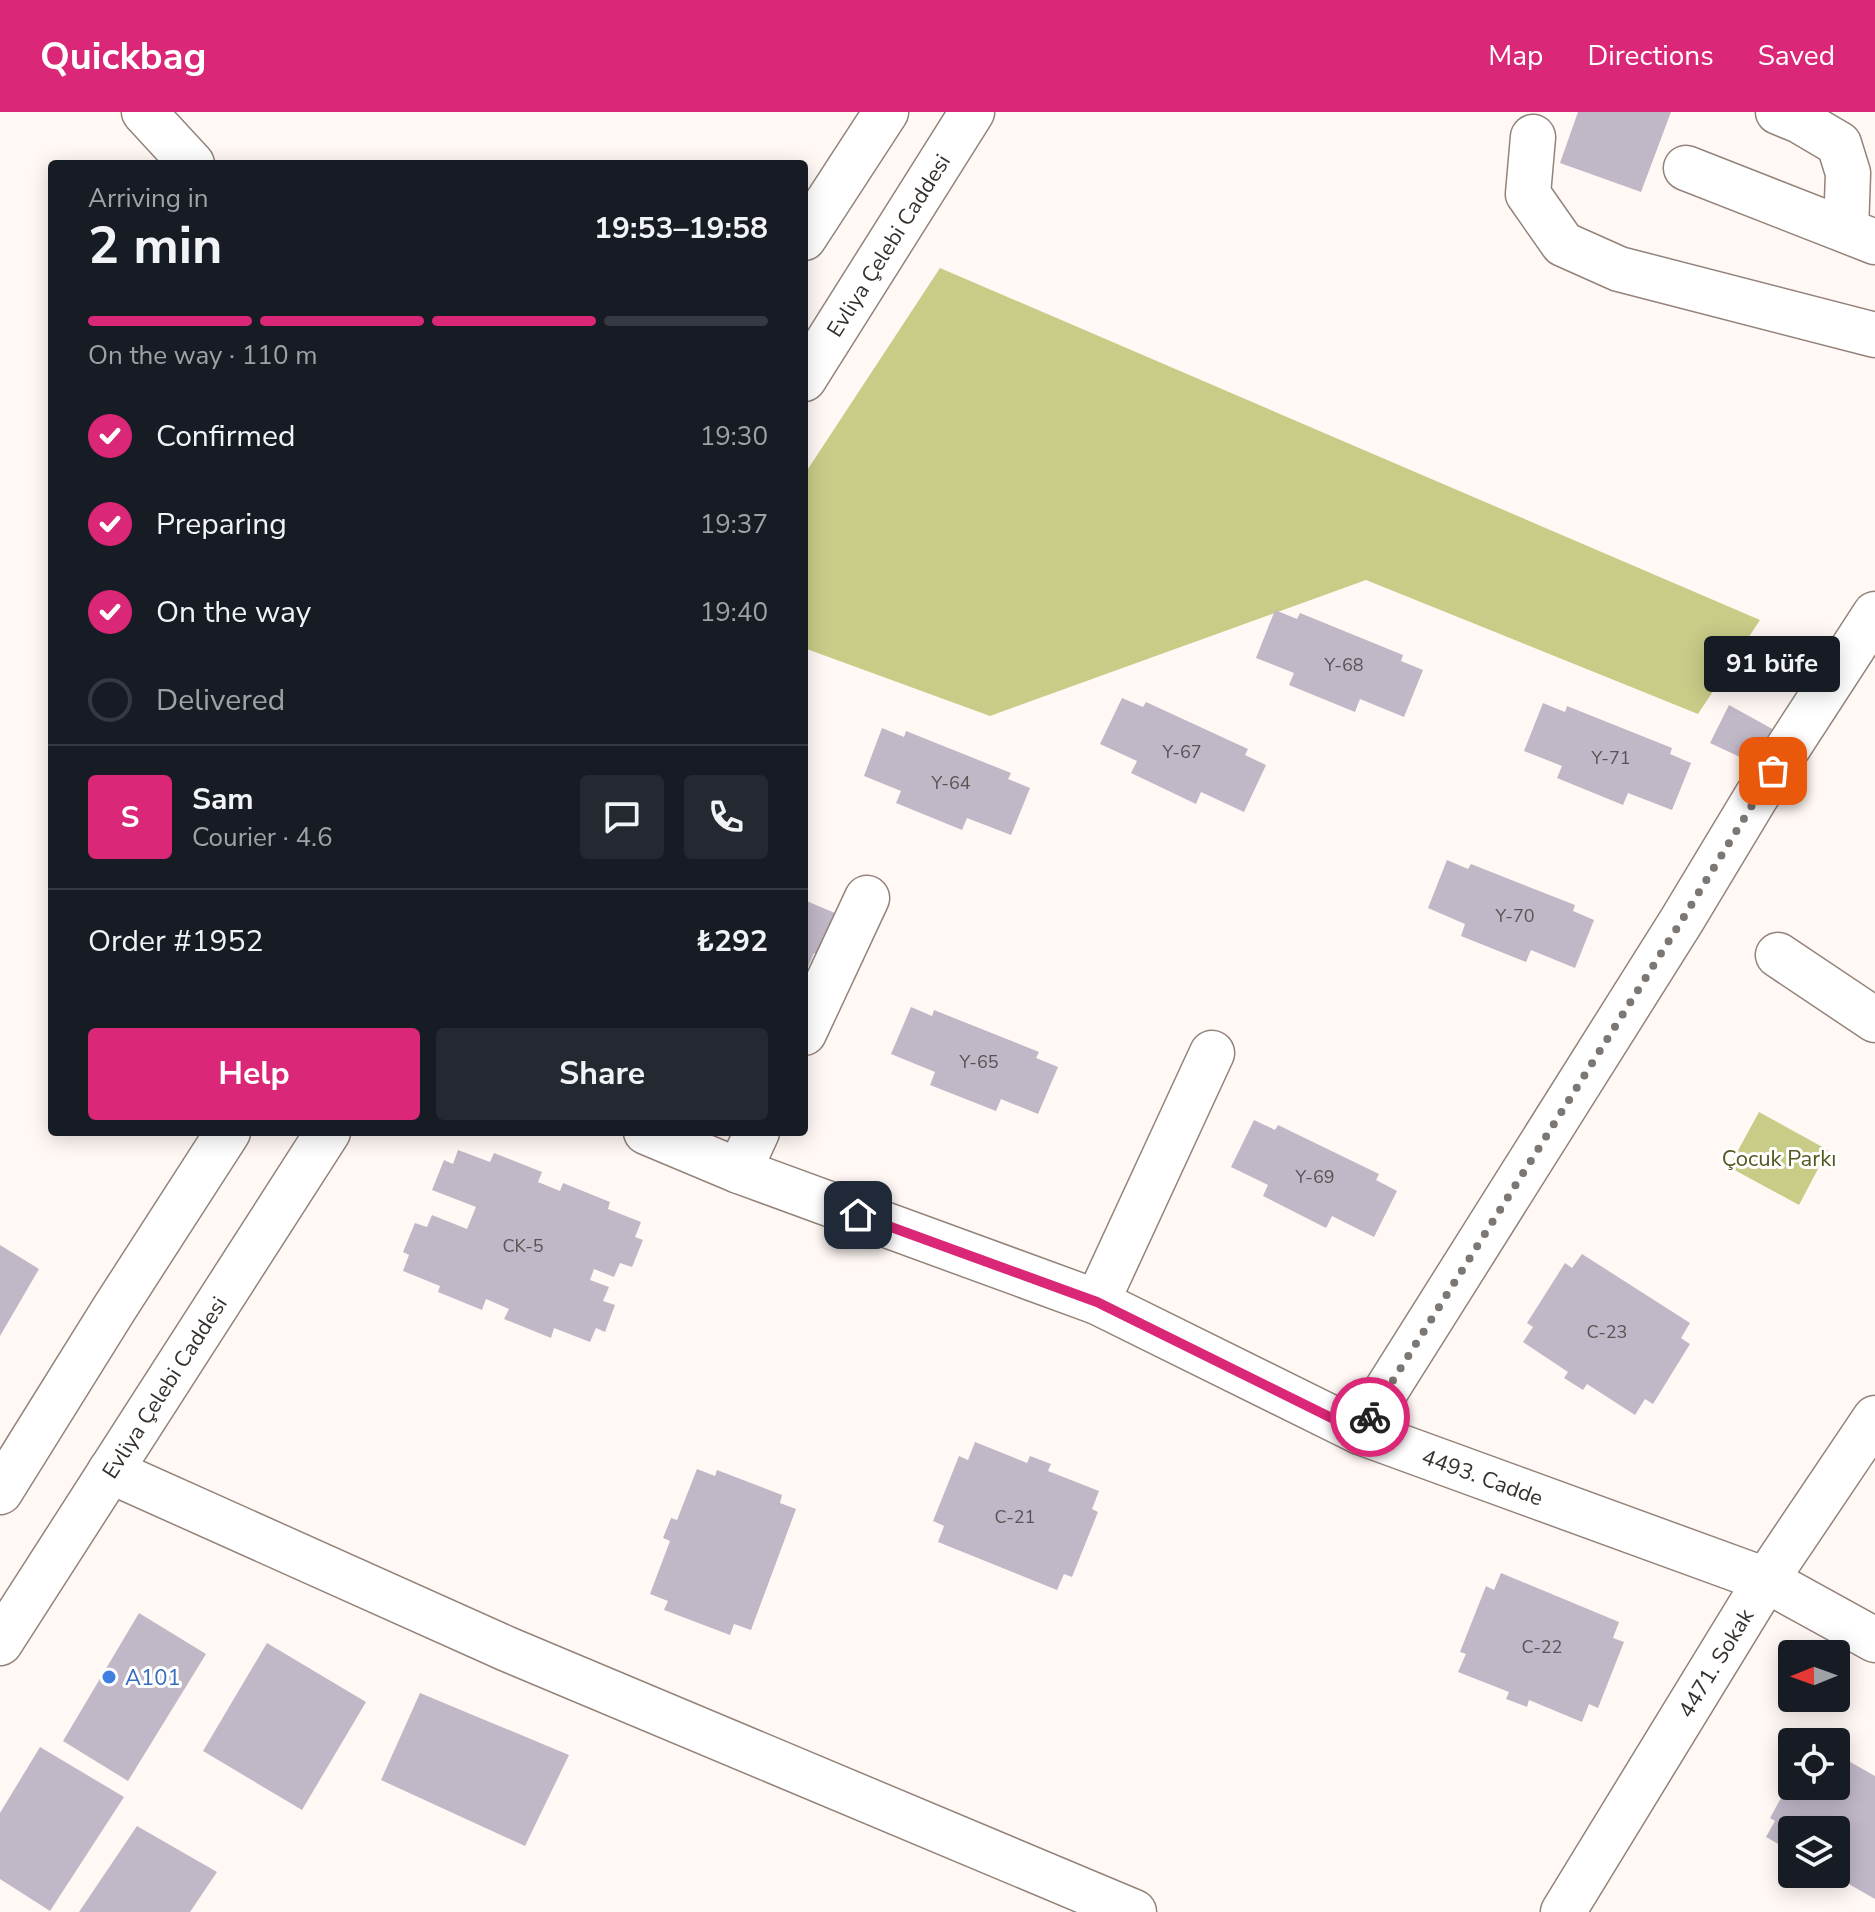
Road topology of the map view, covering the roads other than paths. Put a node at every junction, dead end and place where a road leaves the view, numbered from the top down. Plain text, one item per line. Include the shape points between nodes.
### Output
1 (144, 112) edge
2 (886, 112) edge
3 (972, 112) edge
4 (1778, 112) edge
5 (1533, 137) dead end
6 (188, 160) edge
7 (1686, 168) dead end
8 (808, 232) edge
9 (1860, 236) edge
10 (1875, 335) edge
11 (808, 373) edge
12 (1875, 614) edge
13 (867, 898) dead end
14 (1778, 955) dead end
15 (1875, 1020) edge
16 (808, 1024) edge
17 (1212, 1053) dead end
18 (225, 1136) edge
19 (325, 1136) edge
20 (656, 1136) edge
21 (755, 1136) edge
22 (739, 1171) junction
23 (1097, 1302) junction
24 (1875, 1418) edge
25 (1360, 1432) junction
26 (110, 1471) junction
27 (0, 1492) edge
28 (1766, 1580) junction
29 (1875, 1640) edge
30 (0, 1643) edge
31 (1134, 1912) edge
32 (1563, 1912) edge

1 - 6 street
2 - 8 street
3 - 11 street, Evliya Çelebi Caddesi
4 - 9 street via 1839,144
5 - 10 street via 1528,194 1563,244 1619,269
7 - 9 street
12 - 25 street
13 - 16 street
14 - 15 street
17 - 23 street
18 - 27 street
19 - 26 street, Evliya Çelebi Caddesi
20 - 22 street, 4493. Cadde
21 - 22 street
22 - 23 street, 4493. Cadde
23 - 25 street, 4493. Cadde
24 - 28 street, 4471. Sokak
25 - 28 street, 4493. Cadde
26 - 30 street, Evliya Çelebi Caddesi
26 - 31 street via 507,1649
28 - 29 street, 4493. Cadde
28 - 32 street, 4471. Sokak

